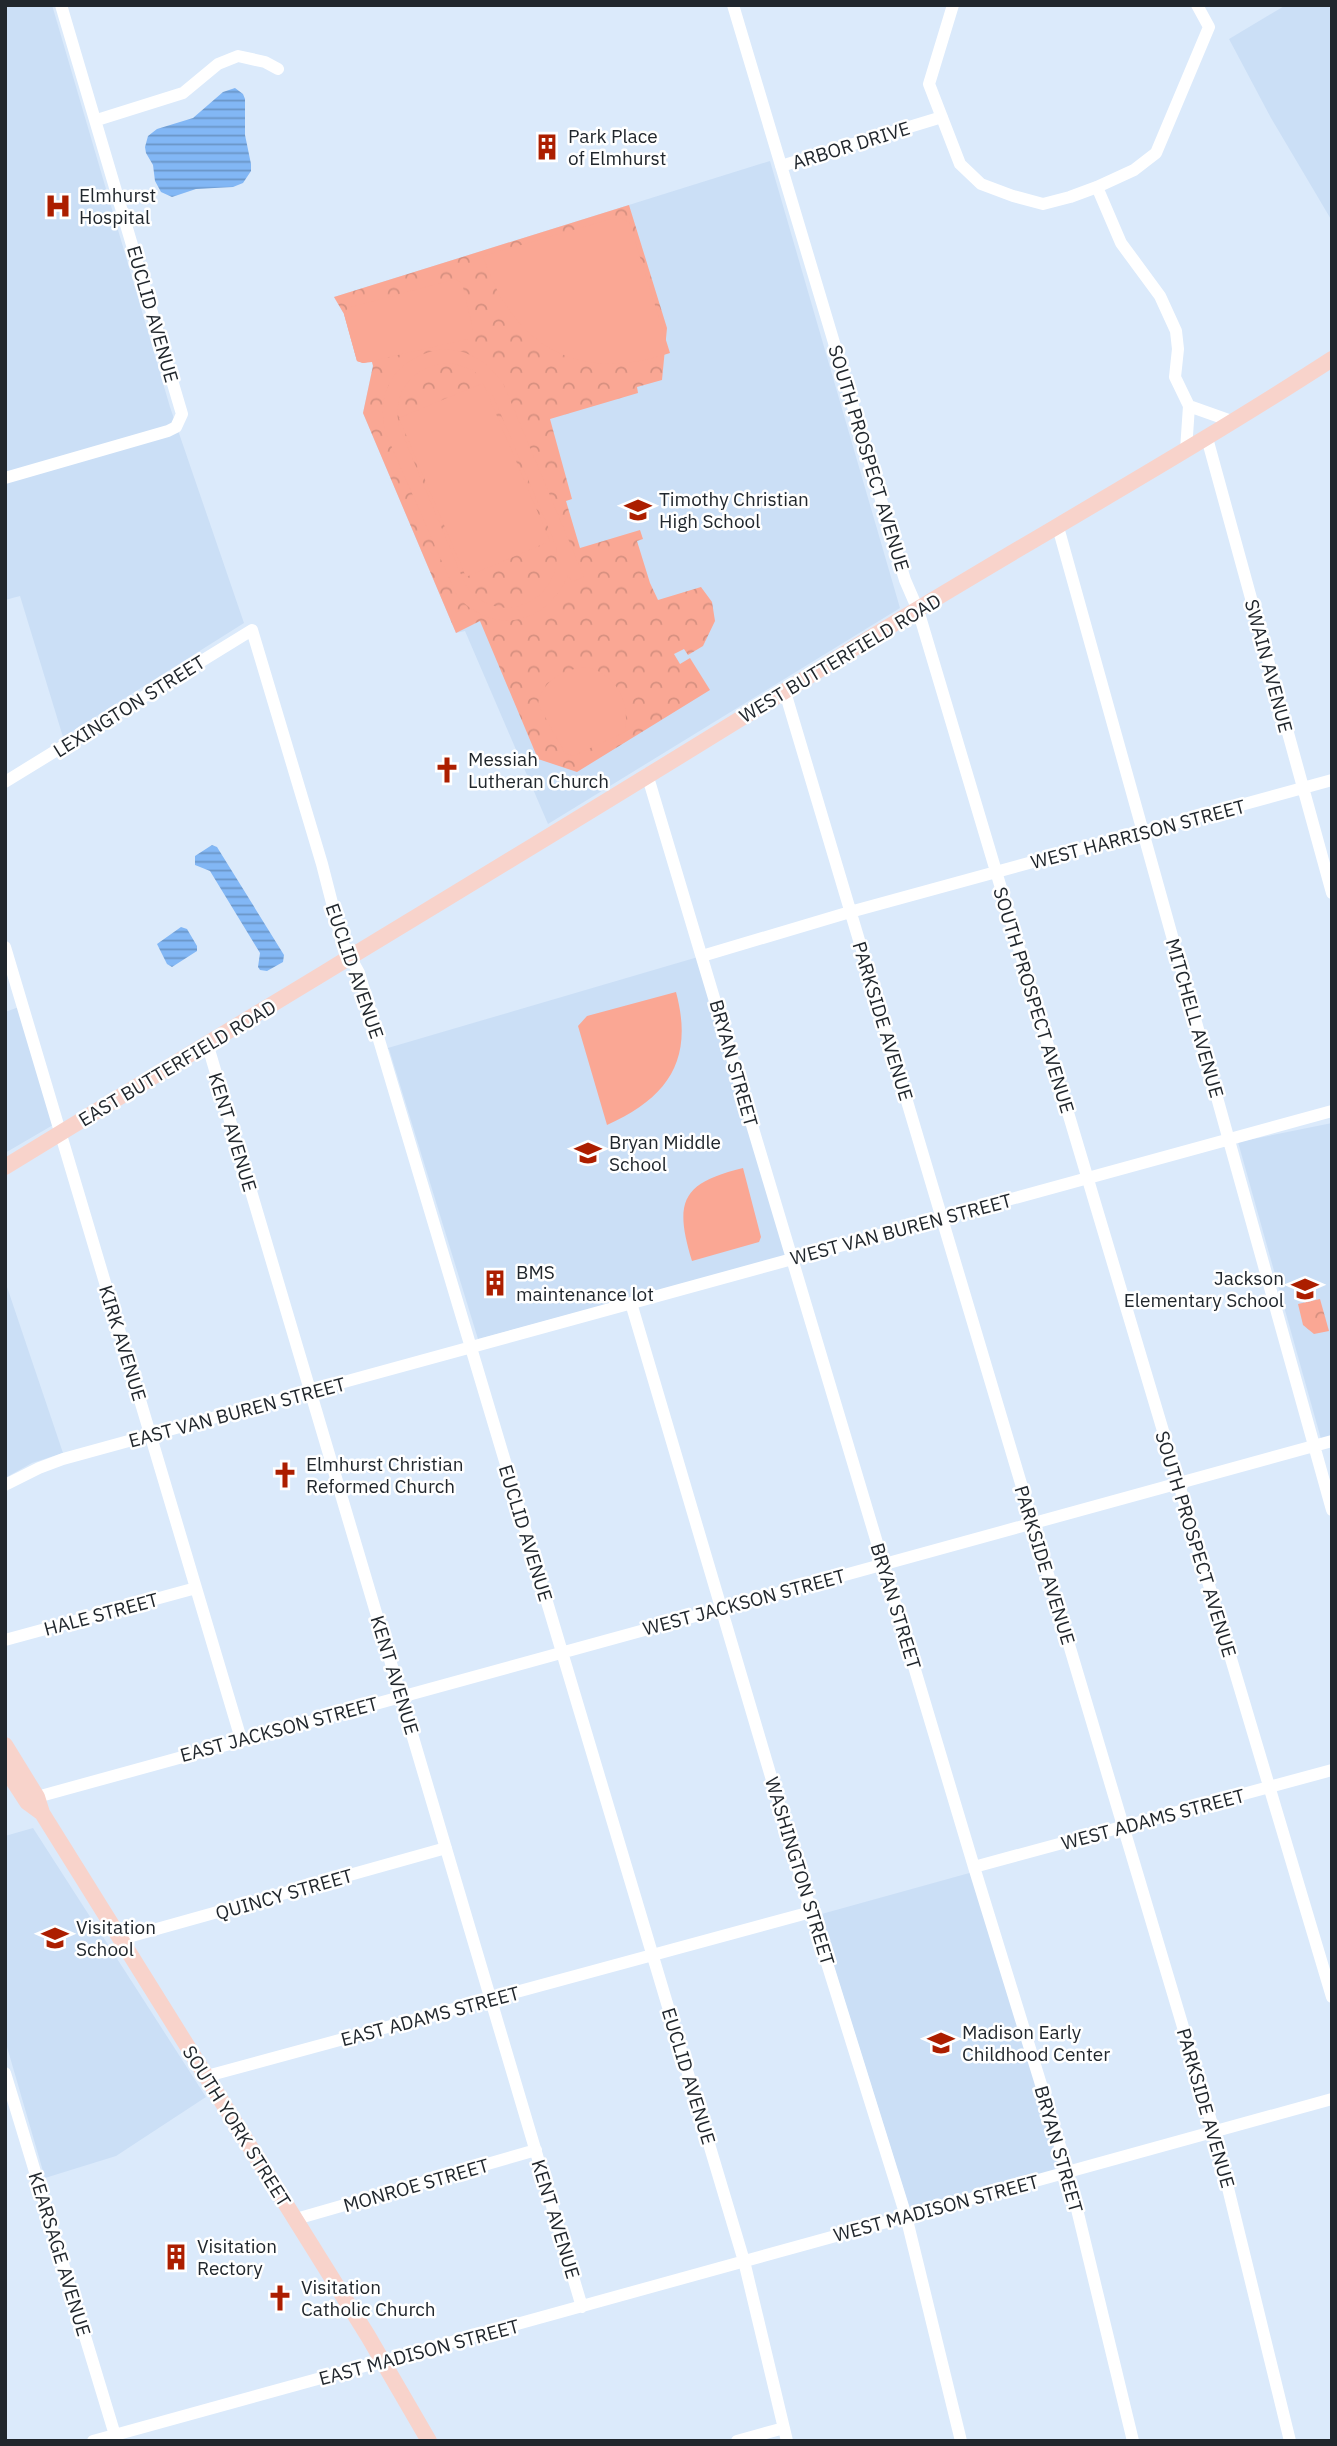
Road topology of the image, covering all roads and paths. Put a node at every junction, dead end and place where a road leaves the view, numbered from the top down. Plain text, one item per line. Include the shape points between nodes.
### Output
1 (61, 5) edge
2 (733, 5) edge
3 (953, 5) edge
4 (1197, 5) edge
5 (278, 69) dead end
6 (942, 117) junction
7 (97, 120) junction
8 (781, 166) junction
9 (1097, 187) junction
10 (1332, 359) edge
11 (1189, 406) junction
12 (1234, 422) junction
13 (1207, 438) junction
14 (1186, 450) junction
15 (5, 478) edge
16 (1058, 527) junction
17 (918, 610) junction
18 (252, 630) joint
19 (785, 692) junction
20 (647, 774) junction
21 (1332, 780) edge
22 (5, 782) edge
23 (1303, 788) junction
24 (1142, 834) junction
25 (996, 872) junction
26 (1332, 894) edge
27 (850, 912) junction
28 (5, 947) edge
29 (702, 956) junction
30 (349, 959) junction
31 (207, 1043) junction
32 (1332, 1111) edge
33 (61, 1133) junction
34 (1229, 1139) junction
35 (5, 1167) edge
36 (1087, 1178) junction
37 (941, 1218) junction
38 (792, 1259) junction
39 (631, 1303) junction
40 (471, 1348) junction
41 (311, 1392) junction
42 (151, 1435) junction
43 (1332, 1441) edge
44 (1314, 1446) junction
45 (1178, 1483) junction
46 (5, 1485) edge
47 (1332, 1510) edge
48 (1032, 1523) junction
49 (883, 1564) junction
50 (196, 1588) junction
51 (721, 1608) junction
52 (5, 1640) edge
53 (562, 1652) junction
54 (401, 1696) junction
55 (241, 1739) junction
56 (5, 1745) edge
57 (5, 1768) edge
58 (1332, 1770) edge
59 (1269, 1787) junction
60 (37, 1797) junction
61 (42, 1813) junction
62 (1123, 1827) junction
63 (446, 1848) junction
64 (974, 1867) junction
65 (811, 1912) junction
66 (121, 1939) junction
67 (653, 1956) junction
68 (1332, 1997) edge
69 (491, 2000) junction
70 (5, 2073) edge
71 (207, 2076) junction
72 (1332, 2099) edge
73 (9, 2102) edge
74 (1214, 2131) junction
75 (536, 2150) junction
76 (1068, 2172) junction
77 (906, 2216) junction
78 (296, 2219) junction
79 (744, 2261) junction
80 (582, 2307) junction
81 (383, 2362) junction
82 (786, 2434) edge
83 (115, 2435) junction
84 (133, 2435) edge
85 (93, 2441) edge
86 (429, 2441) edge
87 (737, 2441) edge
88 (961, 2441) edge
89 (1133, 2441) edge
90 (1290, 2441) edge

1 - 7 street, EUCLID AVENUE
2 - 8 street, SOUTH PROSPECT AVENUE
3 - 6 street via 929,84
4 - 9 street via 1209,27 1156,153 1134,170
5 - 7 street via 238,57 218,64 183,93
6 - 8 street, ARBOR DRIVE
6 - 9 street via 960,164 981,184 1043,204
7 - 15 street, EUCLID AVENUE via 182,414 176,427 167,431
8 - 17 street, SOUTH PROSPECT AVENUE via 905,580
9 - 11 street via 1121,243 1170,314 1178,349 1175,377
10 - 12 main road, WEST BUTTERFIELD ROAD
11 - 12 street
11 - 14 street
12 - 13 main road, WEST BUTTERFIELD ROAD
13 - 14 main road, WEST BUTTERFIELD ROAD
13 - 23 street, SWAIN AVENUE
14 - 16 main road, WEST BUTTERFIELD ROAD
16 - 17 main road, WEST BUTTERFIELD ROAD
16 - 24 street, MITCHELL AVENUE
17 - 19 main road, WEST BUTTERFIELD ROAD
17 - 25 street, SOUTH PROSPECT AVENUE
18 - 22 street, LEXINGTON STREET
18 - 30 street, EUCLID AVENUE
19 - 20 main road, WEST BUTTERFIELD ROAD
19 - 27 street, PARKSIDE AVENUE
20 - 29 street, BRYAN STREET
20 - 30 main road, WEST BUTTERFIELD ROAD
21 - 23 street, WEST HARRISON STREET
23 - 24 street, WEST HARRISON STREET
23 - 26 street, SWAIN AVENUE
24 - 25 street, WEST HARRISON STREET
24 - 34 street, MITCHELL AVENUE
25 - 27 street, WEST HARRISON STREET
25 - 36 street, SOUTH PROSPECT AVENUE
27 - 29 street, WEST HARRISON STREET
27 - 37 street, PARKSIDE AVENUE
28 - 33 street, KIRK AVENUE
29 - 38 street, BRYAN STREET
30 - 31 main road, EAST BUTTERFIELD ROAD
30 - 40 street, EUCLID AVENUE via 359,973
31 - 33 main road, EAST BUTTERFIELD ROAD
31 - 41 street, KENT AVENUE
32 - 34 street, WEST VAN BUREN STREET
33 - 35 main road, EAST BUTTERFIELD ROAD
33 - 42 street, KIRK AVENUE
34 - 36 street, WEST VAN BUREN STREET
34 - 44 street, MITCHELL AVENUE
36 - 37 street, WEST VAN BUREN STREET
36 - 45 street, SOUTH PROSPECT AVENUE
37 - 38 street, WEST VAN BUREN STREET
37 - 48 street, PARKSIDE AVENUE
38 - 39 street, WEST VAN BUREN STREET
38 - 49 street, BRYAN STREET
39 - 40 street, WEST VAN BUREN STREET
39 - 51 street, WASHINGTON STREET
40 - 41 street, EAST VAN BUREN STREET
40 - 53 street, EUCLID AVENUE
41 - 42 street, EAST VAN BUREN STREET
41 - 54 street, KENT AVENUE
42 - 46 street, EAST VAN BUREN STREET via 39,1468
42 - 50 street, KIRK AVENUE
43 - 44 street, WEST JACKSON STREET
44 - 45 street, WEST JACKSON STREET
44 - 47 street, MITCHELL AVENUE
45 - 48 street, WEST JACKSON STREET
45 - 59 street, SOUTH PROSPECT AVENUE
48 - 49 street, WEST JACKSON STREET
48 - 62 street, PARKSIDE AVENUE
49 - 51 street, WEST JACKSON STREET
49 - 64 street, BRYAN STREET
50 - 52 street, HALE STREET
50 - 55 street, KIRK AVENUE
51 - 53 street, WEST JACKSON STREET
51 - 65 street, WASHINGTON STREET
53 - 54 street, EAST JACKSON STREET
53 - 67 street, EUCLID AVENUE
54 - 55 street, EAST JACKSON STREET
54 - 63 street, KENT AVENUE
55 - 60 street, EAST JACKSON STREET
56 - 60 main road, SOUTH YORK STREET
57 - 61 main road, SOUTH YORK STREET via 27,1802
58 - 59 street, WEST ADAMS STREET
59 - 62 street, WEST ADAMS STREET
59 - 68 street, SOUTH PROSPECT AVENUE
60 - 61 main road, SOUTH YORK STREET
61 - 66 main road, SOUTH YORK STREET
62 - 64 street, WEST ADAMS STREET
62 - 74 street, PARKSIDE AVENUE
63 - 66 street, QUINCY STREET
63 - 69 street, KENT AVENUE
64 - 76 street, BRYAN STREET
65 - 67 street
65 - 77 street, WASHINGTON STREET
66 - 71 main road, SOUTH YORK STREET
67 - 69 street, EAST ADAMS STREET
67 - 79 street, EUCLID AVENUE
69 - 71 street, EAST ADAMS STREET
69 - 75 street, KENT AVENUE
70 - 73 street, KEARSAGE AVENUE
71 - 78 main road, SOUTH YORK STREET
72 - 74 street, WEST MADISON STREET
73 - 83 street, KEARSAGE AVENUE
74 - 76 street, WEST MADISON STREET
74 - 90 street, PARKSIDE AVENUE
75 - 78 street, MONROE STREET
75 - 80 street, KENT AVENUE
76 - 77 street, WEST MADISON STREET
76 - 89 street, BRYAN STREET
77 - 79 street, WEST MADISON STREET
77 - 88 street, WASHINGTON STREET
78 - 81 main road, SOUTH YORK STREET
79 - 80 street, EAST MADISON STREET
79 - 82 street, EUCLID AVENUE
80 - 81 street, EAST MADISON STREET
81 - 84 street, EAST MADISON STREET
81 - 86 main road, SOUTH YORK STREET
82 - 87 street
83 - 84 street, EAST MADISON STREET
83 - 85 street, EAST MADISON STREET

